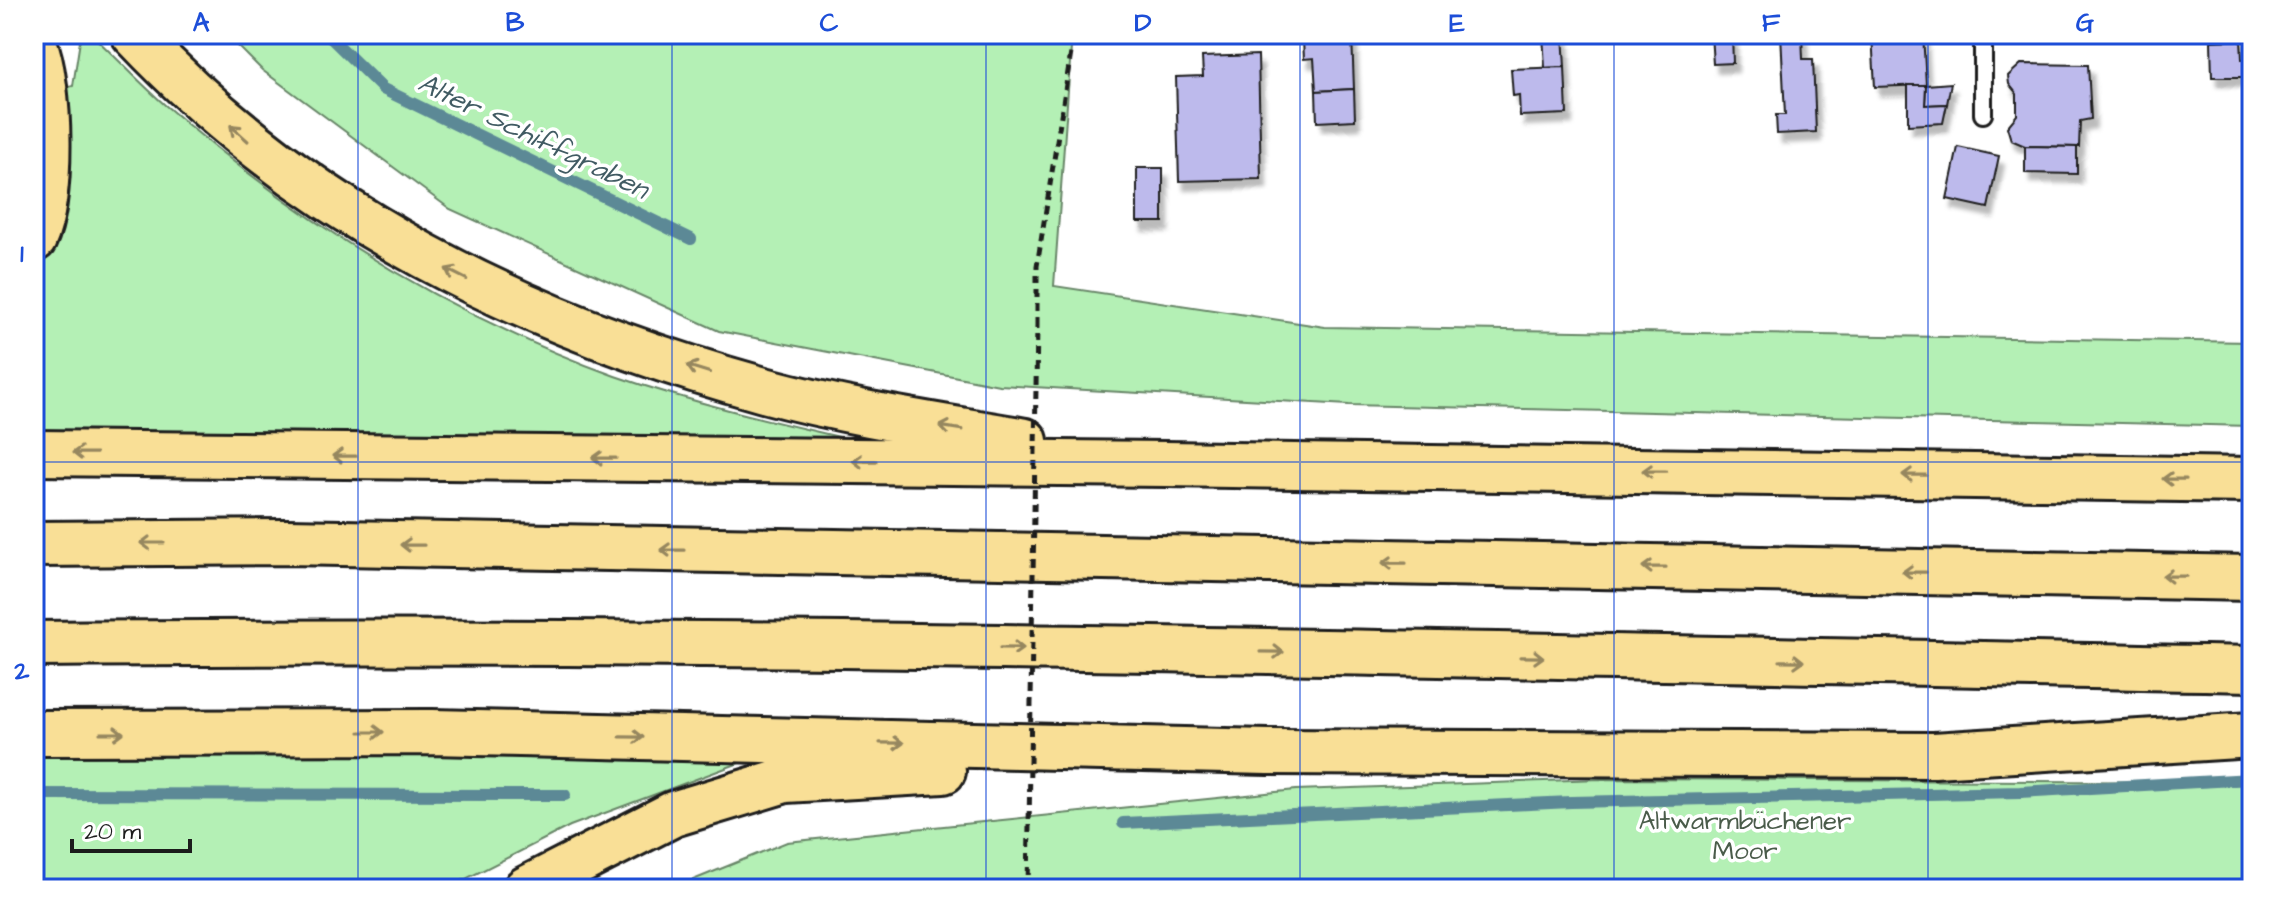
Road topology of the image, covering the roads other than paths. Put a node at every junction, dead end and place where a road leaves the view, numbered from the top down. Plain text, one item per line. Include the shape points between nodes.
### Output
1 (134, 34) edge
2 (1983, 34) edge
3 (34, 43) edge
4 (1983, 114) dead end
5 (34, 239) edge
6 (34, 453) edge
7 (1166, 464) junction
8 (2252, 480) edge
9 (34, 544) edge
10 (2252, 578) edge
11 (329, 641) junction
12 (34, 644) edge
13 (2252, 669) edge
14 (34, 672) edge
15 (34, 733) edge
16 (2252, 735) edge
17 (1268, 752) junction
18 (526, 889) edge

7 -> 1 highway via 908,421 765,390 550,319 450,272 356,217 251,143
2 - 4 lane
3 - 5 highway via 46,108 47,171
7 -> 6 highway
8 -> 7 highway
10 -> 9 highway via 287,542
11 - 12 highway
11 -> 13 highway
11 - 14 highway
15 -> 17 highway via 432,732
16 - 17 highway via 1934,755
17 - 18 highway via 1151,770 905,772 785,780 673,814

